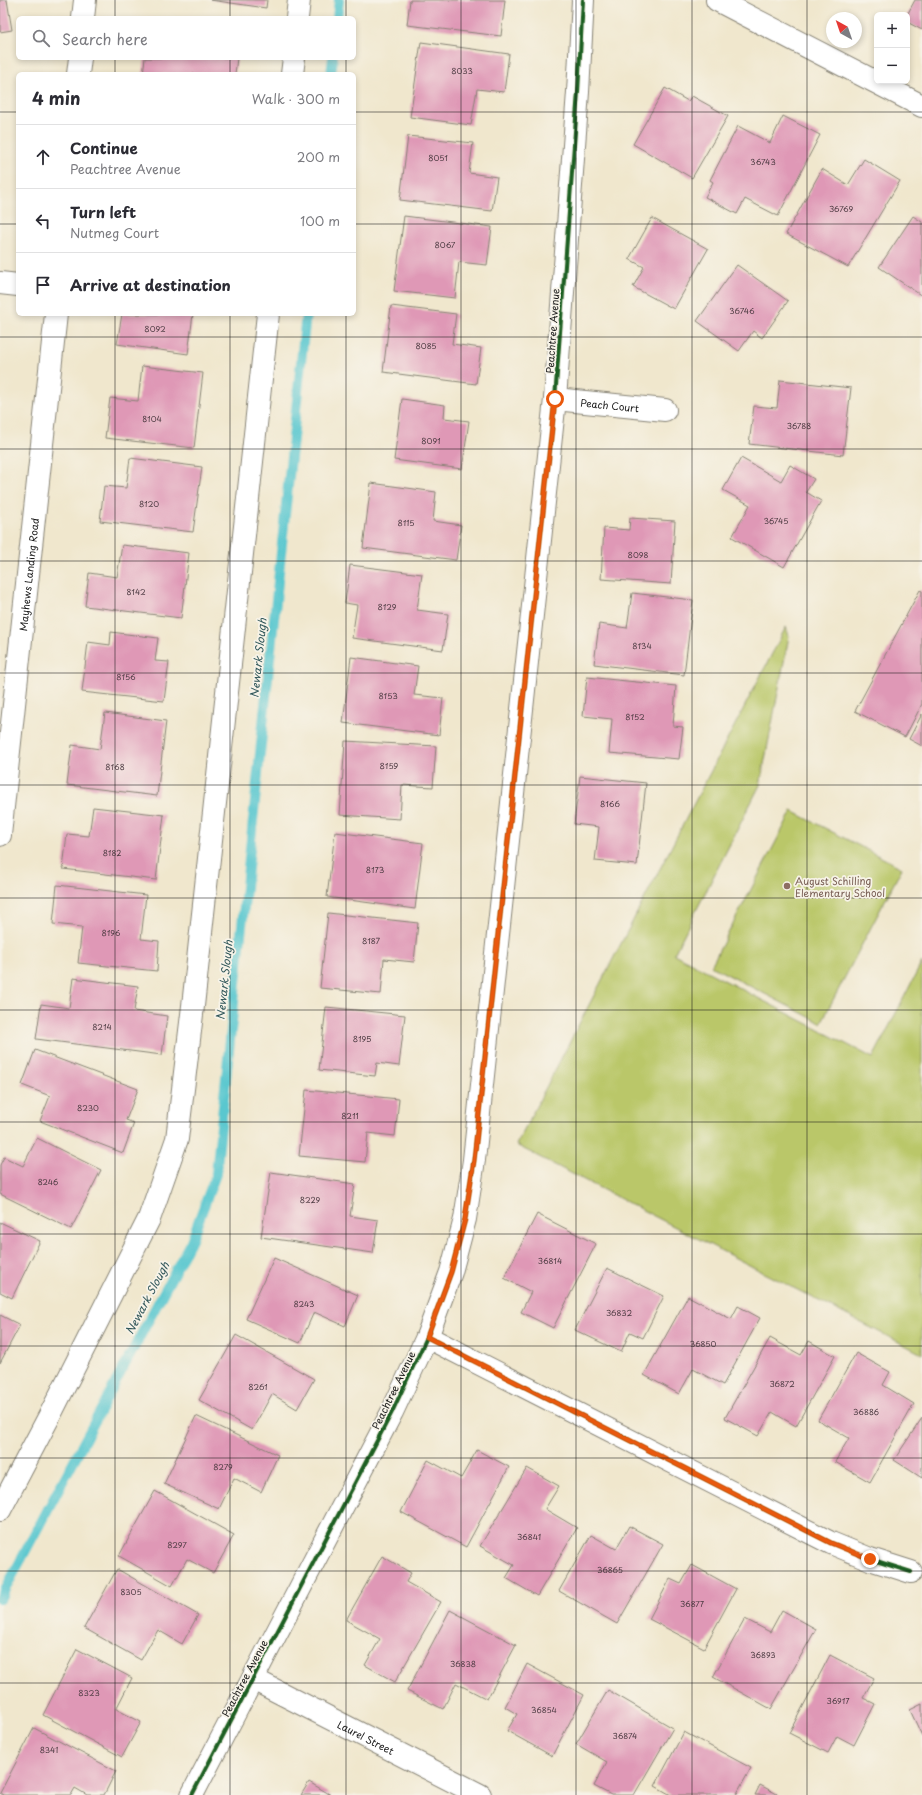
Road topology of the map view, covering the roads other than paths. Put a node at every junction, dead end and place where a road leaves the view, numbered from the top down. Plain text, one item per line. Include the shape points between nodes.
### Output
1 (85, 0) edge
2 (299, 0) edge
3 (583, 0) edge
4 (717, 0) edge
5 (83, 16) edge
6 (298, 16) edge
7 (80, 60) edge
8 (294, 60) edge
9 (78, 72) edge
10 (292, 72) edge
11 (922, 106) edge
12 (0, 283) edge
13 (16, 285) edge
14 (56, 316) edge
15 (268, 316) edge
16 (555, 399) junction
17 (664, 410) dead end
18 (6, 720) edge
19 (0, 835) edge
20 (427, 1337) junction
21 (0, 1510) edge
22 (911, 1572) dead end
23 (253, 1679) junction
24 (192, 1795) edge
25 (480, 1795) edge

1 - 5 street
2 - 6 street
3 - 16 street, Peachtree Avenue
4 - 11 street
7 - 9 street
8 - 10 street
12 - 13 street
14 - 18 street, Mayhews Landing Road
15 - 21 street via 177,1139 149,1219
16 - 17 street, Peach Court
16 - 20 street, Peachtree Avenue via 473,1167 465,1219 451,1272
18 - 19 street, Mayhews Landing Road
20 - 22 street via 831,1543
20 - 23 street, Peachtree Avenue via 392,1412
23 - 24 street, Peachtree Avenue
23 - 25 street, Laurel Street

